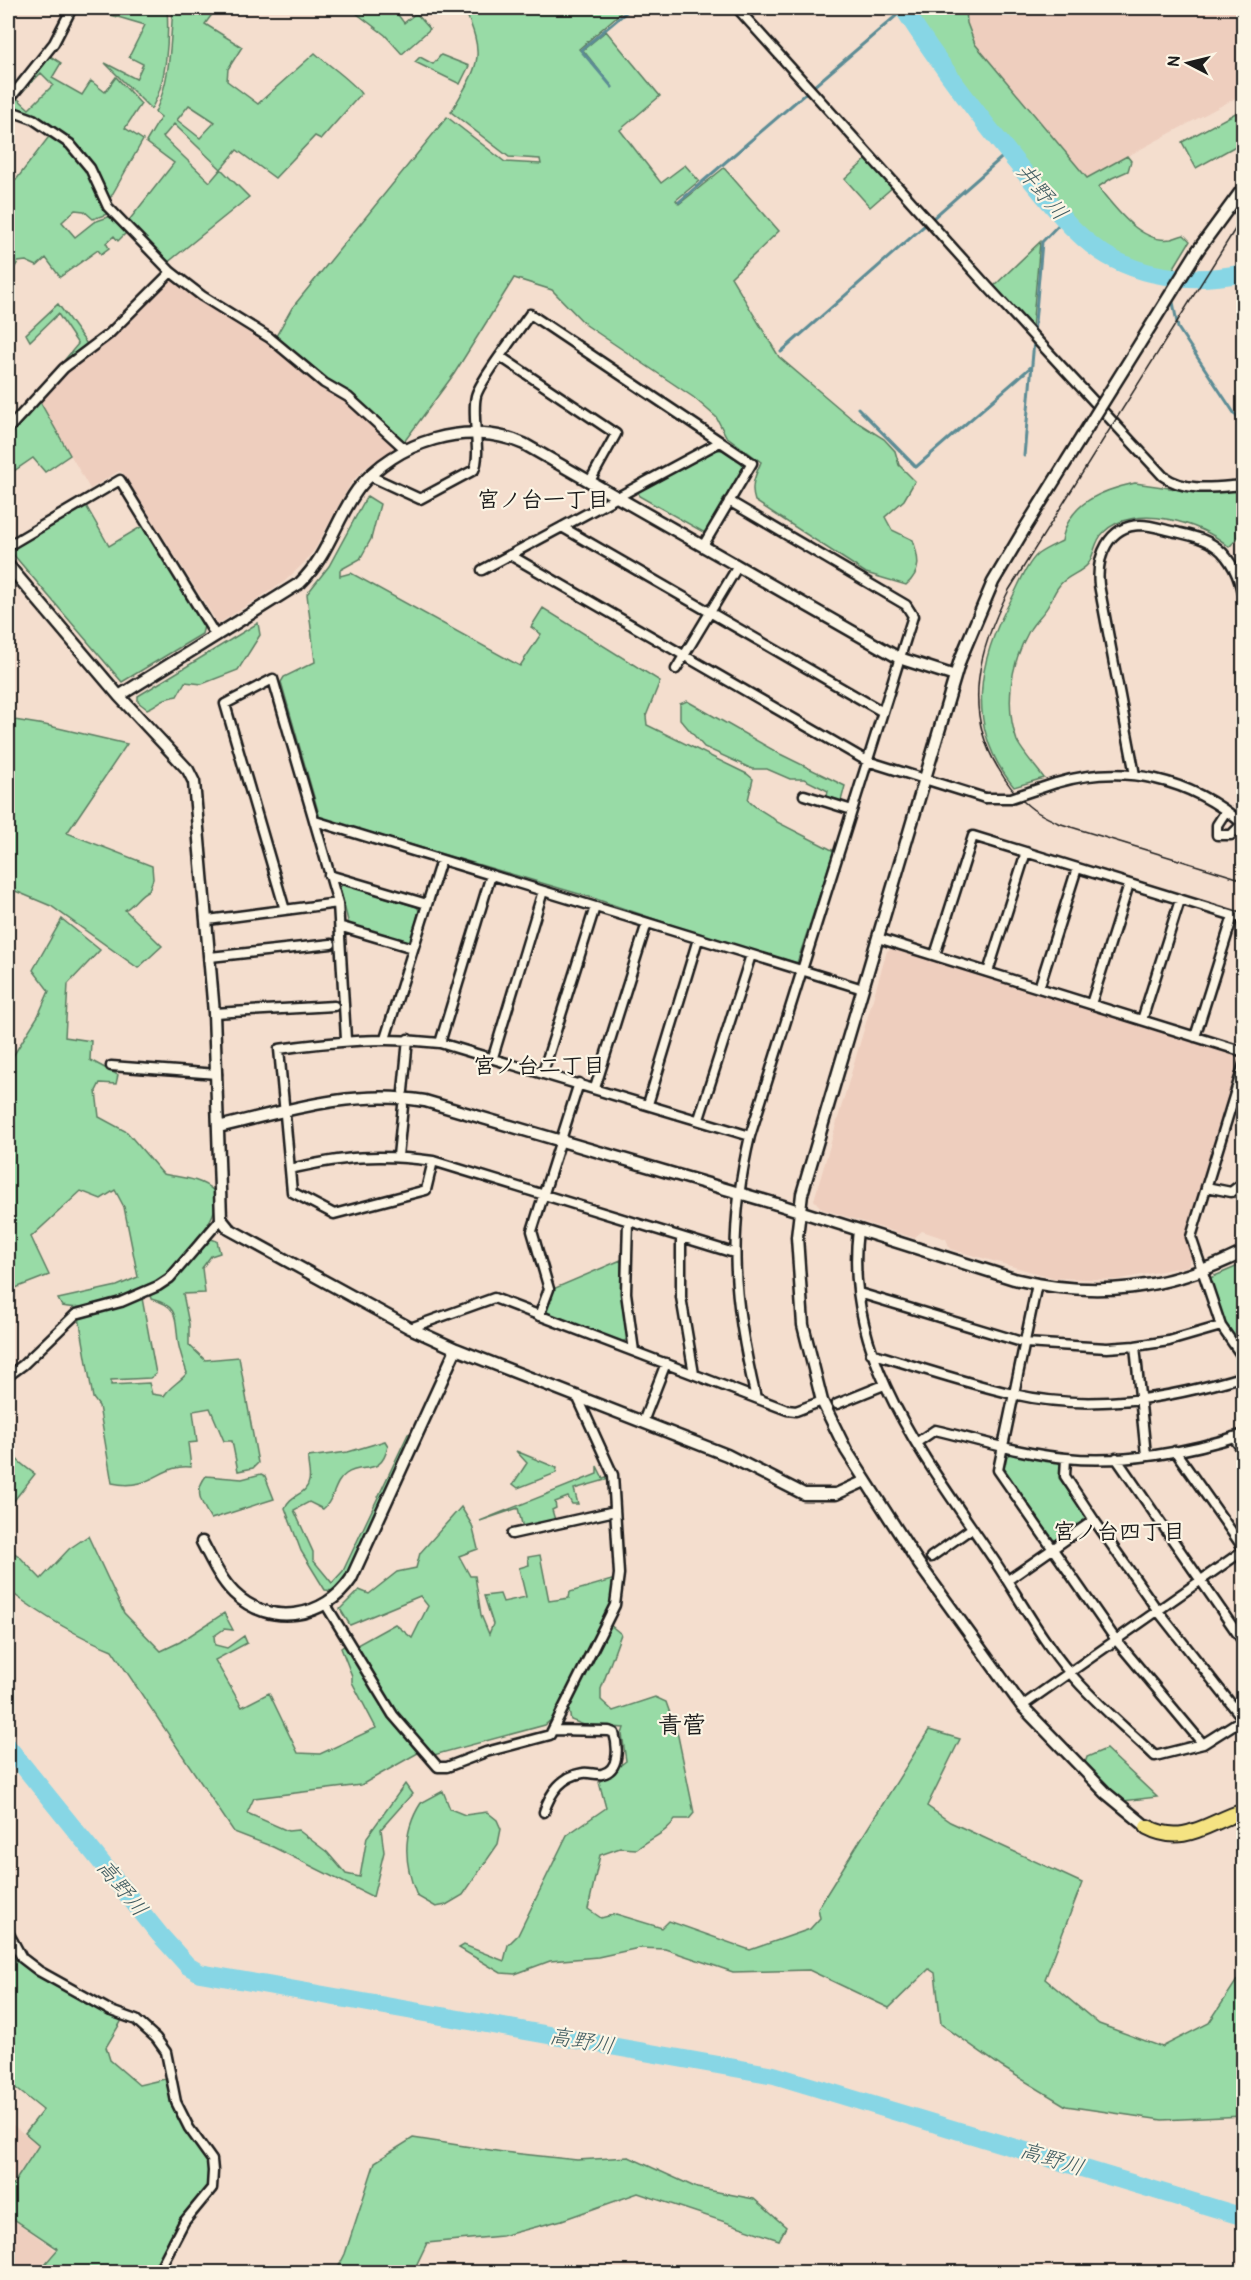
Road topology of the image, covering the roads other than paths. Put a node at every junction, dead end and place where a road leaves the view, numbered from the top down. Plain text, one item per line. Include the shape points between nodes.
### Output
1 (72, 8) edge
2 (738, 8) edge
3 (8, 101) edge
4 (8, 110) edge
5 (1244, 187) edge
6 (171, 272) junction
7 (501, 357) junction
8 (8, 429) edge
9 (474, 432) junction
10 (720, 442) junction
11 (406, 450) junction
12 (370, 476) junction
13 (591, 481) junction
14 (1244, 485) edge
15 (618, 497) junction
16 (729, 501) junction
17 (562, 527) junction
18 (8, 546) edge
19 (703, 546) junction
20 (510, 555) junction
21 (8, 565) edge
22 (738, 566) junction
23 (482, 570) dead end
24 (1244, 601) edge
25 (710, 612) junction
26 (216, 636) junction
27 (685, 656) junction
28 (899, 658) junction
29 (676, 669) dead end
30 (955, 676) junction
31 (119, 696) junction
32 (883, 712) junction
33 (867, 761) junction
34 (1135, 775) junction
35 (926, 778) junction
36 (804, 795) dead end
37 (852, 810) junction
38 (1226, 811) junction
39 (315, 821) junction
40 (1243, 824) edge
41 (1026, 852) junction
42 (441, 860) junction
43 (1077, 868) junction
44 (329, 874) junction
45 (491, 875) junction
46 (1129, 884) junction
47 (543, 891) junction
48 (1180, 900) junction
49 (338, 903) junction
50 (427, 904) junction
51 (595, 907) junction
52 (285, 910) junction
53 (1233, 916) junction
54 (208, 920) junction
55 (1244, 920) edge
56 (647, 923) junction
57 (342, 927) junction
58 (878, 938) junction
59 (699, 939) junction
60 (331, 944) dead end
61 (413, 948) junction
62 (751, 955) junction
63 (934, 955) junction
64 (210, 957) junction
65 (802, 971) junction
66 (988, 972) junction
67 (1040, 988) junction
68 (863, 989) junction
69 (1091, 1004) junction
70 (334, 1006) dead end
71 (214, 1013) junction
72 (1142, 1020) junction
73 (1195, 1037) junction
74 (385, 1039) junction
75 (408, 1039) junction
76 (346, 1040) junction
77 (440, 1043) junction
78 (1244, 1052) edge
79 (493, 1057) junction
80 (1244, 1064) edge
81 (111, 1066) dead end
82 (543, 1072) junction
83 (217, 1074) junction
84 (579, 1083) junction
85 (595, 1088) junction
86 (403, 1091) dead end
87 (648, 1104) junction
88 (403, 1106) dead end
89 (285, 1111) junction
90 (699, 1119) junction
91 (219, 1127) junction
92 (750, 1136) junction
93 (562, 1140) junction
94 (398, 1156) junction
95 (433, 1161) junction
96 (290, 1169) junction
97 (1244, 1182) edge
98 (1206, 1187) junction
99 (738, 1193) junction
100 (543, 1195) junction
101 (798, 1211) junction
102 (221, 1219) junction
103 (628, 1221) junction
104 (858, 1230) junction
105 (681, 1237) junction
106 (1244, 1252) edge
107 (734, 1253) junction
108 (1201, 1271) junction
109 (1037, 1284) junction
110 (859, 1293) junction
111 (539, 1316) junction
112 (1221, 1326) junction
113 (410, 1328) junction
114 (1024, 1343) junction
115 (1135, 1346) junction
116 (456, 1349) junction
117 (634, 1351) junction
118 (871, 1353) junction
119 (1244, 1359) edge
120 (666, 1363) junction
121 (694, 1374) junction
122 (8, 1376) edge
123 (1244, 1376) edge
124 (884, 1385) junction
125 (1014, 1394) junction
126 (577, 1396) junction
127 (756, 1398) junction
128 (1140, 1400) junction
129 (822, 1401) junction
130 (837, 1404) dead end
131 (643, 1422) junction
132 (1244, 1434) edge
133 (1233, 1437) junction
134 (916, 1443) junction
135 (1003, 1446) junction
136 (1175, 1451) junction
137 (1244, 1452) edge
138 (1146, 1455) junction
139 (1066, 1458) junction
140 (1116, 1458) junction
141 (865, 1481) junction
142 (615, 1511) junction
143 (1094, 1520) junction
144 (972, 1527) junction
145 (512, 1534) dead end
146 (202, 1542) dead end
147 (1053, 1549) junction
148 (1244, 1550) edge
149 (931, 1557) dead end
150 (1008, 1580) junction
151 (1200, 1581) junction
152 (326, 1605) junction
153 (1158, 1611) junction
154 (1116, 1640) junction
155 (1244, 1643) edge
156 (1069, 1673) junction
157 (1022, 1706) junction
158 (1243, 1719) edge
159 (553, 1730) junction
160 (1203, 1744) junction
161 (1244, 1811) edge
162 (544, 1812) dead end
163 (1147, 1827) joint
164 (8, 1932) edge
165 (158, 2272) edge

1 - 3 street via 54,43
2 - 14 street via 1162,476 1197,488
4 - 6 street via 33,119 70,144 90,168 108,207
5 - 30 street, bridge via 1198,250 1025,528 978,612
6 - 8 street via 109,334 64,368
6 - 11 street via 270,338 324,384 348,397
7 - 9 street via 476,395
7 - 10 street via 530,314
7 - 13 street via 616,434
9 - 11 street via 444,436
9 - 12 street via 474,470 420,499
9 - 13 street via 516,440
10 - 15 street
10 - 16 street via 752,463
11 - 12 street
12 - 26 street via 352,499 320,561 305,578
13 - 15 street
15 - 17 street
15 - 19 street
16 - 19 street
16 - 28 street via 910,608 912,616
17 - 20 street
17 - 25 street
18 - 26 street via 120,480
19 - 22 street
20 - 23 street
20 - 27 street
21 - 31 street
22 - 25 street
22 - 28 street
24 - 34 street via 1234,567 1220,550 1202,538 1137,525 1122,530 1104,547 1098,562 1099,585
25 - 27 street
25 - 32 street
26 - 31 street
27 - 29 street
27 - 33 street
28 - 30 street
28 - 32 street
30 - 35 street
31 - 54 street via 188,770 194,782
32 - 33 street
33 - 35 street
33 - 37 street
34 - 35 street, bridge via 1100,774 1011,798 985,798
34 - 38 street via 1190,789
35 - 58 street
36 - 37 street
37 - 65 street
38 - 40 street
38 - 40 street via 1217,825 1217,835 1231,835
39 - 42 street
39 - 44 street
39 - 52 street via 273,679 225,704
41 - 43 street
41 - 63 street via 973,836
41 - 66 street
42 - 45 street
42 - 50 street
43 - 46 street
43 - 67 street
44 - 49 street
44 - 50 street
45 - 47 street
45 - 77 street
46 - 48 street
46 - 69 street
47 - 51 street
47 - 79 street
48 - 53 street
48 - 72 street
49 - 52 street
49 - 57 street
50 - 61 street
51 - 56 street
51 - 82 street
52 - 54 street
53 - 55 street
53 - 73 street
54 - 64 street
56 - 59 street
56 - 85 street
57 - 61 street
57 - 76 street
58 - 63 street
58 - 68 street
59 - 62 street
59 - 87 street
60 - 64 street
61 - 74 street
62 - 65 street
62 - 90 street
63 - 66 street
64 - 71 street
65 - 68 street
65 - 92 street
66 - 67 street
67 - 69 street
68 - 101 street
69 - 72 street
70 - 71 street
71 - 83 street
72 - 73 street
73 - 78 street
74 - 75 street
74 - 76 street
75 - 77 street
75 - 86 street
76 - 89 street via 279,1049
77 - 79 street
79 - 82 street
80 - 98 street
81 - 83 street
82 - 84 street
83 - 91 street
84 - 85 street
84 - 93 street
85 - 87 street
87 - 90 street
88 - 94 street
89 - 91 street
89 - 93 street via 327,1100 404,1097 445,1105
89 - 96 street
90 - 92 street
91 - 102 street
92 - 99 street
93 - 99 street
93 - 100 street
94 - 95 street
94 - 96 street via 357,1156
95 - 96 street via 426,1190 334,1214 292,1192
95 - 100 street
97 - 98 street via 1231,1192
98 - 108 street via 1191,1237
99 - 101 street
99 - 107 street
100 - 103 street
100 - 111 street via 531,1231 549,1289
101 - 104 street
101 - 129 street via 803,1325
102 - 113 street via 243,1238
102 - 122 street via 170,1278 121,1302 76,1314
103 - 105 street
103 - 117 street via 626,1293
104 - 109 street
104 - 110 street
105 - 107 street
105 - 121 street via 681,1298
106 - 108 street
107 - 127 street via 737,1302
108 - 109 street via 1116,1290
108 - 112 street
109 - 114 street
110 - 114 street
110 - 118 street
111 - 113 street via 494,1298
111 - 117 street
112 - 115 street
112 - 119 street
113 - 116 street
114 - 115 street via 1095,1348
114 - 125 street
115 - 128 street
116 - 126 street
116 - 152 street via 351,1579
117 - 120 street
118 - 124 street
118 - 125 street
120 - 121 street
120 - 131 street
121 - 127 street
123 - 128 street
124 - 130 street
124 - 134 street
125 - 128 street via 1108,1403
125 - 135 street
126 - 131 street
126 - 142 street via 613,1474
127 - 129 street via 796,1411
128 - 138 street
129 - 141 street
131 - 141 street via 727,1455 804,1494 836,1494
132 - 133 street
133 - 136 street
133 - 137 street
134 - 135 street via 934,1430
134 - 144 street
135 - 139 street
135 - 147 street via 998,1470
136 - 138 street
136 - 148 street
138 - 140 street
139 - 140 street
139 - 143 street via 1065,1476
140 - 151 street
141 - 157 street via 939,1593
142 - 145 street
142 - 159 street via 619,1574 615,1605
143 - 147 street
143 - 153 street
144 - 149 street
144 - 150 street
146 - 152 street via 223,1579 249,1604 294,1615
147 - 150 street
147 - 154 street
148 - 151 street
150 - 156 street
151 - 153 street
151 - 155 street
152 - 159 street via 393,1715 438,1767 545,1738
153 - 154 street
153 - 158 street
154 - 156 street
154 - 160 street
156 - 157 street
156 - 160 street via 1155,1756
157 - 163 street via 1107,1794
158 - 160 street
159 - 162 street via 614,1733 617,1758 603,1774 582,1773 560,1784
161 - 163 highway via 1185,1835 1160,1834
164 - 165 street via 22,1958 39,1971 101,2006 136,2020 166,2052 176,2102 212,2160 213,2171 212,2188 183,2222

